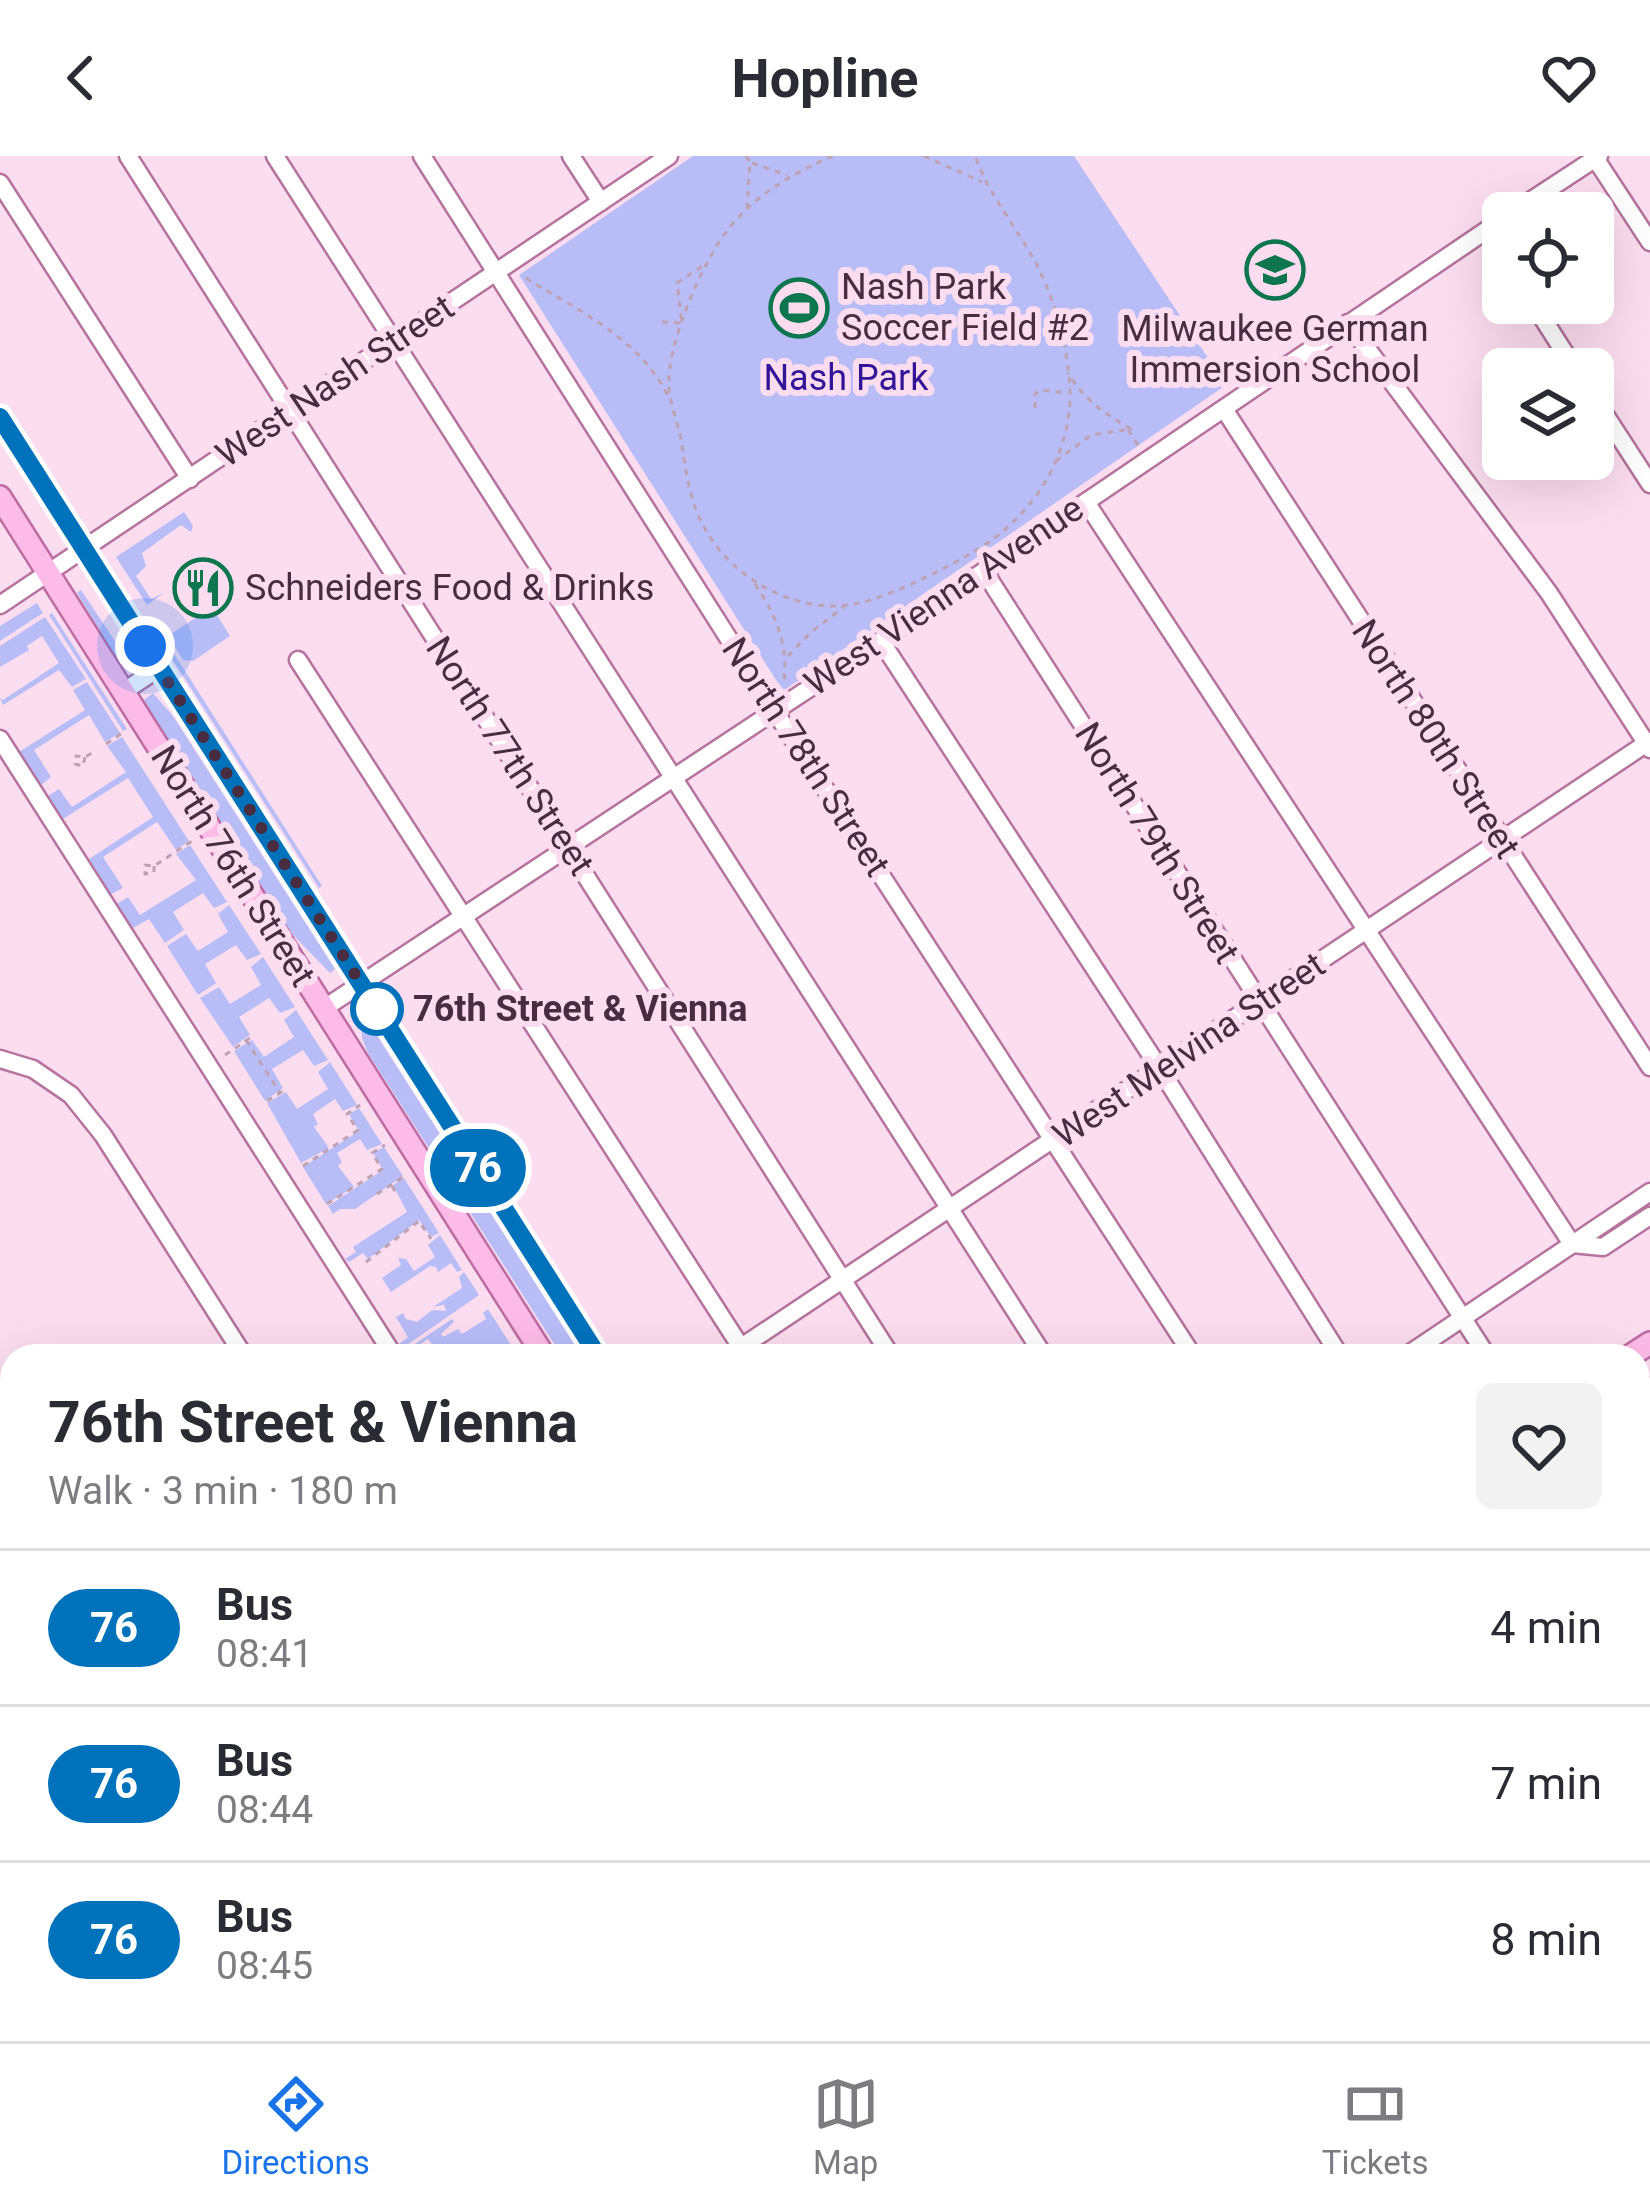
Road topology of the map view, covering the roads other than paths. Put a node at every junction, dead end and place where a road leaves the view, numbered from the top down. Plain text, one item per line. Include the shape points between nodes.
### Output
1 (128, 156) edge
2 (274, 156) edge
3 (422, 156) edge
4 (572, 156) edge
5 (669, 156) edge
6 (1597, 157) edge
7 (0, 183) edge
8 (1544, 192) edge
9 (601, 202) junction
10 (1482, 234) edge
11 (1650, 242) edge
12 (497, 272) junction
13 (1348, 323) junction
14 (394, 341) junction
15 (1224, 409) junction
16 (289, 411) junction
17 (1614, 428) edge
18 (4, 433) edge
19 (190, 479) junction
20 (1650, 484) edge
21 (0, 497) edge
22 (1086, 502) junction
23 (83, 551) junction
24 (985, 571) junction
25 (49, 573) junction
26 (0, 605) edge
27 (881, 640) junction
28 (298, 660) dead end
29 (159, 668) junction
30 (123, 692) junction
31 (774, 710) junction
32 (0, 739) edge
33 (1649, 745) edge
34 (6, 763) edge
35 (674, 775) junction
36 (1503, 842) junction
37 (568, 845) junction
38 (464, 914) junction
39 (1366, 933) junction
40 (361, 984) junction
41 (1259, 1004) junction
42 (322, 1009) junction
43 (0, 1058) edge
44 (1650, 1067) edge
45 (1160, 1069) junction
46 (1054, 1139) junction
47 (1650, 1192) edge
48 (950, 1208) junction
49 (1650, 1216) edge
50 (1572, 1244) junction
51 (842, 1279) junction
52 (1462, 1318) junction
53 (236, 1344) edge
54 (386, 1344) edge
55 (536, 1344) edge
56 (590, 1344) edge
57 (732, 1344) edge
58 (751, 1344) edge
59 (883, 1344) edge
60 (1036, 1344) edge
61 (1185, 1344) edge
62 (1332, 1344) edge
63 (1424, 1344) edge
64 (1479, 1344) edge

1 - 16 street, North 77th Street
2 - 14 street
3 - 12 street, North 78th Street
4 - 9 street
5 - 9 street, West Nash Street
6 - 8 street
6 - 11 street
7 - 19 street
9 - 12 street, West Nash Street
10 - 13 street, West Vienna Avenue
12 - 14 street, West Nash Street
12 - 31 street, North 78th Street
13 - 15 street, West Vienna Avenue
13 - 33 street via 1549,592
14 - 16 street, West Nash Street
14 - 35 street
15 - 22 street, West Vienna Avenue
15 - 36 street, North 80th Street
16 - 19 street, West Nash Street
16 - 37 street, North 77th Street
17 - 20 street
18 - 23 main road, North 76th Street
19 - 23 street, West Nash Street
21 - 25 main road, North 76th Street
22 - 24 street, West Vienna Avenue
22 - 39 street
23 - 25 street, West Nash Street
23 - 29 main road, North 76th Street
24 - 27 street, West Vienna Avenue
24 - 41 street, North 79th Street
25 - 26 street, West Nash Street
25 - 30 main road, North 76th Street
27 - 31 street, West Vienna Avenue
27 - 45 street
28 - 38 street
29 - 30 street
29 - 40 main road, North 76th Street
30 - 42 main road, North 76th Street
31 - 35 street, West Vienna Avenue
31 - 46 street, North 78th Street
32 - 34 street
33 - 36 street, West Melvina Street
34 - 54 street
35 - 37 street, West Vienna Avenue
35 - 48 street
36 - 39 street, West Melvina Street
36 - 44 street, North 80th Street
37 - 38 street, West Vienna Avenue
37 - 51 street, North 77th Street
38 - 40 street, West Vienna Avenue
38 - 57 street
39 - 41 street, West Melvina Street
39 - 50 street
40 - 42 street, West Vienna Avenue
40 - 56 main road, North 76th Street
41 - 45 street, West Melvina Street
41 - 52 street, North 79th Street
42 - 55 main road, North 76th Street
43 - 53 street via 71,1095
45 - 46 street, West Melvina Street
45 - 62 street
46 - 48 street, West Melvina Street
46 - 61 street, North 78th Street
47 - 50 street
48 - 51 street, West Melvina Street
48 - 60 street
49 - 50 street via 1603,1247
50 - 52 street
51 - 58 street, West Melvina Street
51 - 59 street, North 77th Street
52 - 63 street
52 - 64 street, North 79th Street

